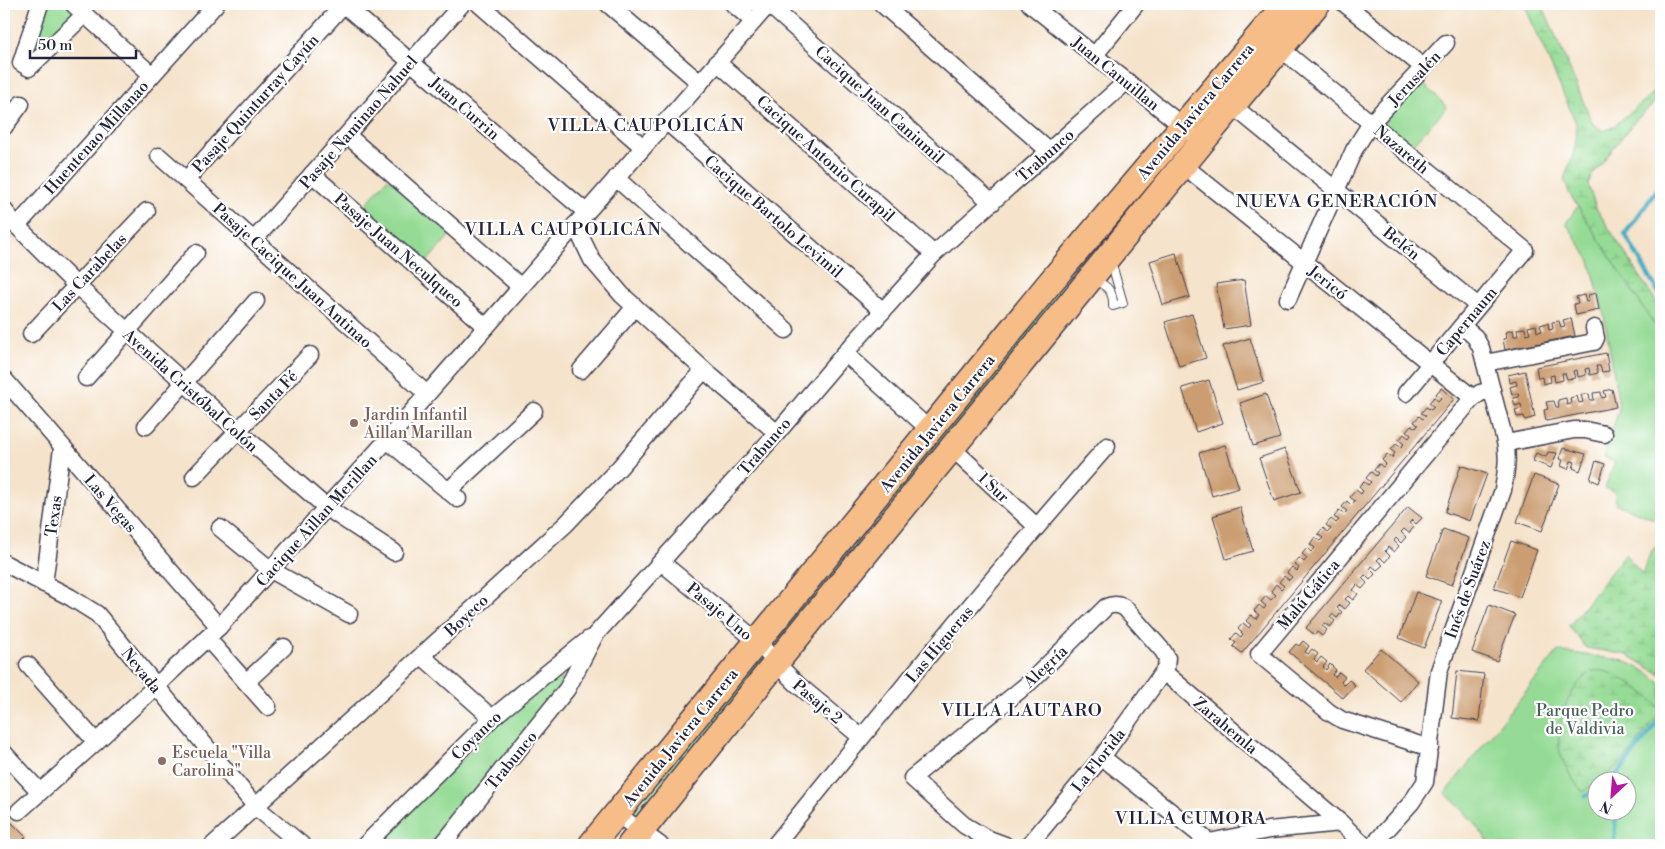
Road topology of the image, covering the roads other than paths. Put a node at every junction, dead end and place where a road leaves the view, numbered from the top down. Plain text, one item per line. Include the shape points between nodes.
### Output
1 (40, 4) edge
2 (344, 4) edge
3 (462, 4) edge
4 (479, 4) edge
5 (608, 4) edge
6 (733, 4) edge
7 (768, 4) edge
8 (882, 4) edge
9 (1030, 4) edge
10 (1136, 4) edge
11 (1286, 4) edge
12 (1317, 4) edge
13 (1345, 4) edge
14 (209, 6) edge
15 (79, 9) edge
16 (753, 21) junction
17 (1446, 43) dead end
18 (1280, 48) junction
19 (1094, 56) junction
20 (411, 62) junction
21 (717, 62) junction
22 (1424, 67) junction
23 (152, 75) junction
24 (1127, 81) junction
25 (700, 83) junction
26 (21, 104) dead end
27 (1233, 106) junction
28 (666, 121) junction
29 (1371, 123) junction
30 (1182, 126) junction
31 (4, 127) edge
32 (347, 135) junction
33 (1202, 142) junction
34 (643, 147) junction
35 (1049, 151) junction
36 (159, 156) dead end
37 (1183, 165) junction
38 (312, 174) junction
39 (616, 178) junction
40 (186, 180) junction
41 (1336, 190) junction
42 (992, 204) junction
43 (4, 210) edge
44 (147, 211) dead end
45 (581, 218) junction
46 (17, 226) junction
47 (254, 240) junction
48 (1525, 250) joint
49 (196, 253) dead end
50 (934, 254) junction
51 (1109, 257) junction
52 (1304, 263) junction
53 (1090, 278) junction
54 (76, 286) junction
55 (520, 287) junction
56 (1288, 299) dead end
57 (256, 302) dead end
58 (1478, 306) junction
59 (635, 307) junction
60 (883, 311) junction
61 (1462, 326) junction
62 (486, 327) junction
63 (1594, 328) dead end
64 (786, 330) dead end
65 (126, 332) junction
66 (30, 334) dead end
67 (845, 352) junction
68 (310, 356) dead end
69 (1485, 363) junction
70 (1430, 364) junction
71 (580, 370) dead end
72 (704, 370) junction
73 (86, 378) dead end
74 (4, 379) edge
75 (184, 383) junction
76 (1492, 390) junction
77 (1406, 393) dead end
78 (427, 394) junction
79 (1473, 398) junction
80 (534, 411) dead end
81 (146, 426) dead end
82 (931, 431) junction
83 (238, 432) junction
84 (777, 433) junction
85 (1604, 434) dead end
86 (387, 440) junction
87 (1506, 443) junction
88 (1107, 446) dead end
89 (62, 448) junction
90 (952, 448) junction
91 (194, 477) dead end
92 (327, 508) junction
93 (1036, 526) junction
94 (220, 528) dead end
95 (394, 552) dead end
96 (661, 562) junction
97 (4, 563) edge
98 (271, 570) junction
99 (44, 584) junction
100 (349, 614) dead end
101 (213, 632) junction
102 (595, 635) junction
103 (758, 642) junction
104 (284, 647) dead end
105 (422, 656) junction
106 (776, 663) junction
107 (28, 666) dead end
108 (1164, 672) junction
109 (246, 682) junction
110 (155, 686) junction
111 (268, 708) dead end
112 (492, 718) junction
113 (861, 737) junction
114 (96, 742) junction
115 (1430, 748) junction
116 (4, 753) edge
117 (1102, 757) junction
118 (40, 792) junction
119 (256, 807) junction
120 (19, 811) dead end
121 (617, 814) junction
122 (1341, 823) junction
123 (644, 841) edge
124 (983, 841) edge
125 (213, 845) edge
126 (302, 845) edge
127 (365, 845) edge
128 (442, 845) edge
129 (591, 845) edge
130 (775, 845) edge
131 (1006, 845) edge
132 (1029, 845) edge
133 (1364, 845) edge
134 (1373, 845) edge

1 - 15 street via 21,62 28,68
2 - 20 street, Juan Currin
2 - 40 street, Pasaje Quinturray Cayún
3 - 20 street, Pasaje Naminao Nahuel
4 - 34 street
5 - 25 street
6 - 16 street
7 - 16 street, Cacique Aillan Merillan
7 - 42 street, Cacique Juan Caniumil
8 - 35 street
9 - 19 street, Juan Canuillan
10 - 19 street
11 - 30 main road, Avenida Javiera Carrera
12 - 18 main road, Avenida Javiera Carrera
13 - 22 street
14 - 23 street, Huentenao Millanao
15 - 23 street
16 - 21 street, Cacique Aillan Merillan
17 - 22 street, Jerusalén
18 - 27 main road, Avenida Javiera Carrera
18 - 29 street, Nazareth
19 - 24 street, Juan Canuillan
20 - 32 street, Pasaje Naminao Nahuel
20 - 45 street, Juan Currin
21 - 25 street, Cacique Aillan Merillan
21 - 50 street, Cacique Antonio Curapil
22 - 29 street, Jerusalén
23 - 46 street, Huentenao Millanao
24 - 30 street, Juan Canuillan
24 - 35 street, Trabunco
25 - 28 street, Cacique Aillan Merillan
26 - 31 street
27 - 33 main road, Avenida Javiera Carrera
27 - 41 street, Belén
28 - 34 street, Cacique Aillan Merillan
28 - 60 street, Cacique Bartolo Levimil
29 - 41 street, Jerusalén via 1354,150
29 - 48 street, Nazareth
30 - 33 street, Juan Canuillan
30 - 82 main road, Avenida Javiera Carrera
32 - 38 street, Pasaje Naminao Nahuel
32 - 55 street
33 - 37 main road, Avenida Javiera Carrera
34 - 39 street, Cacique Aillan Merillan
35 - 42 street, Trabunco
36 - 40 street, Pasaje Cacique Juan Antinao
37 - 51 main road, Avenida Javiera Carrera
37 - 52 street, Jericó
38 - 47 street, Pasaje Naminao Nahuel
38 - 62 street, Pasaje Juan Neculqueo
39 - 45 street, Cacique Aillan Merillan
39 - 64 street
40 - 47 street, Pasaje Cacique Juan Antinao
41 - 52 street, Jerusalén
41 - 58 street, Belén
42 - 50 street, Trabunco
43 - 46 street, Avenida Cristóbal Colón
44 - 54 street, Las Carabelas
45 - 55 street, Cacique Aillan Merillan
45 - 59 street, Juan Currin via 592,260
46 - 54 street, Avenida Cristóbal Colón
47 - 78 street, Pasaje Cacique Juan Antinao
48 - 58 street, Capernaum
49 - 65 street
50 - 60 street, Trabunco
51 - 53 main road, Avenida Javiera Carrera
51 - 53 lane via 1123,303 1114,306 1109,289
52 - 56 street, Jerusalén
52 - 70 street, Jericó
53 - 90 main road, Avenida Javiera Carrera
54 - 65 street, Avenida Cristóbal Colón
54 - 66 street, Las Carabelas
55 - 62 street, Cacique Aillan Merillan
57 - 75 street
58 - 61 street, Capernaum
59 - 71 street
59 - 72 street, Juan Currin
60 - 67 street, Trabunco
61 - 69 street, Inés de Suárez via 1475,336
61 - 70 street, Capernaum
62 - 78 street, Cacique Aillan Merillan
63 - 69 street via 1594,342
65 - 73 street
65 - 75 street, Avenida Cristóbal Colón
67 - 82 street
67 - 84 street, Trabunco
68 - 83 street, Santa Fé
69 - 76 street, Inés de Suárez
70 - 77 street, Capernaum
70 - 79 street, Jericó
72 - 84 street, Juan Currin
72 - 105 street, Boyeco via 566,524
74 - 89 street, Las Vegas
75 - 81 street
75 - 83 street, Avenida Cristóbal Colón
76 - 79 street, Malú Gática
76 - 87 street, Inés de Suárez
78 - 86 street, Cacique Aillan Merillan
79 - 115 street, Malú Gática via 1259,654 1342,720
80 - 86 street via 453,495
82 - 103 main road, Avenida Javiera Carrera
83 - 91 street, Santa Fé
83 - 92 street, Avenida Cristóbal Colón
84 - 96 street, Trabunco
85 - 87 street via 1574,430
86 - 92 street, Cacique Aillan Merillan
87 - 115 street, Inés de Suárez via 1507,468 1503,490 1439,671
88 - 93 street, Las Higueras
89 - 99 street, Texas
89 - 101 street, Las Vegas
90 - 93 street, 1 Sur
90 - 106 main road, Avenida Javiera Carrera
92 - 95 street, Avenida Cristóbal Colón
92 - 98 street, Cacique Aillan Merillan
93 - 113 street, Las Higueras
94 - 98 street
96 - 102 street, Trabunco
96 - 103 street, Pasaje Uno
97 - 99 street, Nevada
98 - 100 street
98 - 101 street, Cacique Aillan Merillan
99 - 110 street, Nevada via 97,614
101 - 109 street, Las Vegas
101 - 110 street, Cacique Aillan Merillan
102 - 112 street, Coyanco
102 - 128 street, Trabunco via 567,689
103 - 106 street, Pasaje Uno
103 - 121 main road, Avenida Javiera Carrera
104 - 109 street
105 - 112 street
105 - 119 street, Boyeco
106 - 113 street, Pasaje 2
106 - 123 main road, Avenida Javiera Carrera
107 - 114 street
108 - 117 street, La Florida
108 - 122 street, Zarahemla
108 - 124 street, Alegría via 1167,662 1163,651 1125,608 1115,605 1106,608 1030,682 912,778
109 - 111 street, Las Vegas
110 - 114 street, Cacique Aillan Merillan
110 - 119 street, Nevada
112 - 127 street, Coyanco
113 - 130 street, Las Higueras
114 - 118 street, Cacique Aillan Merillan
115 - 134 street, Inés de Suárez via 1425,782
116 - 118 street
117 - 122 street via 1209,842 1269,830
117 - 132 street, La Florida
118 - 120 street, Cacique Aillan Merillan
119 - 125 street, Boyeco
119 - 126 street, Nevada
121 - 123 street
121 - 129 main road, Avenida Javiera Carrera
122 - 133 street, Zarahemla
124 - 131 street

